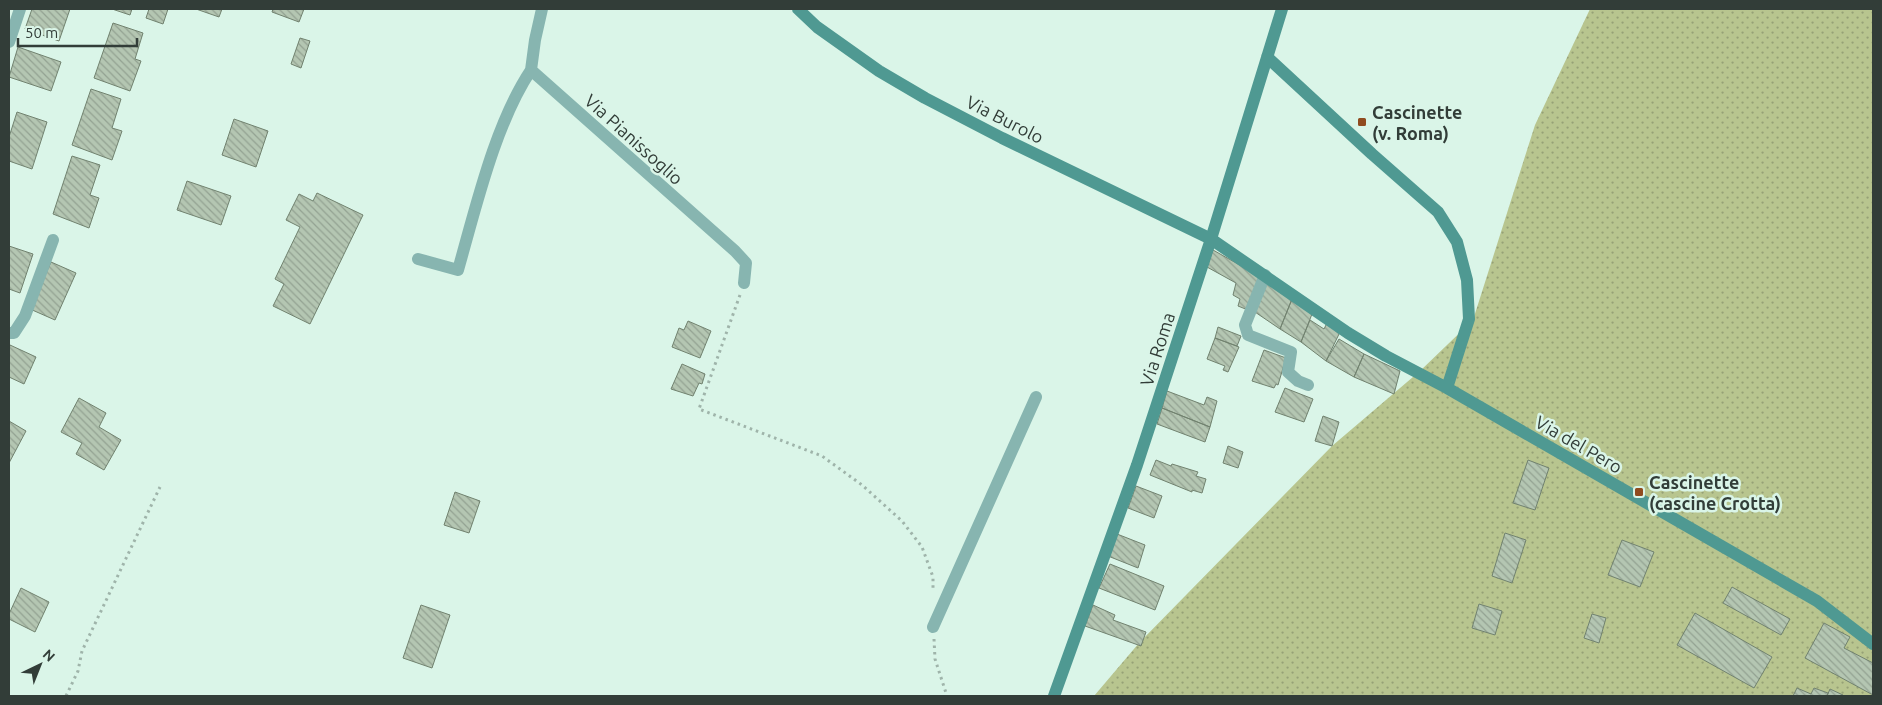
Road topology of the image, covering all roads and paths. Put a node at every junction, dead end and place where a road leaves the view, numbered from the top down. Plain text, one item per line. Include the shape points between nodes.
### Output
1 (20, 9) edge
2 (542, 9) edge
3 (798, 9) edge
4 (1282, 9) edge
5 (9, 42) edge
6 (1267, 57) junction
7 (531, 70) junction
8 (53, 240) dead end
9 (1211, 240) junction
10 (418, 260) dead end
11 (1265, 275) junction
12 (744, 283) joint
13 (9, 333) edge
14 (1308, 386) dead end
15 (1447, 388) junction
16 (1036, 397) dead end
17 (160, 488) dead end
18 (933, 597) dead end
19 (933, 627) joint
20 (1873, 644) edge
21 (66, 696) edge
22 (947, 696) edge
23 (1054, 696) edge

1 - 5 street
2 - 7 street
3 - 9 street, Via Burolo via 879,71 925,98
4 - 6 street, Via Roma
6 - 9 street, Via Roma
6 - 15 street via 1438,212 1457,242 1467,280 1469,319
7 - 10 street via 505,120 458,270
7 - 12 street, Via Pianissoglio via 735,251 746,263
8 - 13 street via 25,316 14,333
9 - 11 street, Via del Pero
9 - 23 street, Via Roma via 1137,465
11 - 14 street via 1245,325 1248,335 1291,352 1288,372
11 - 15 street, Via del Pero via 1348,333
12 - 18 path via 698,409 822,456 862,485 902,521 922,547 933,578
15 - 20 street, Via del Pero via 1817,601
16 - 19 street
17 - 21 path via 82,651 78,671
19 - 22 path via 935,659

